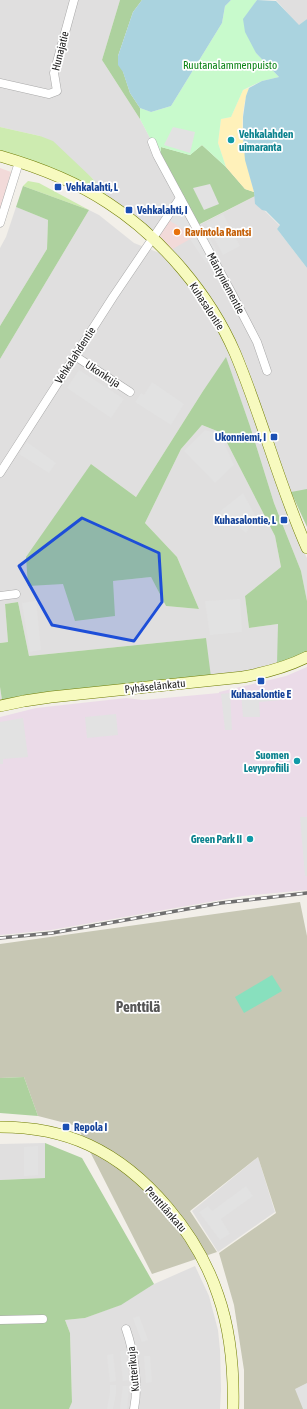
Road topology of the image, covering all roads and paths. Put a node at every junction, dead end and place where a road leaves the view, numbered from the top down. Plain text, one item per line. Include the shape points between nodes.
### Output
1 (74, 0) edge
2 (0, 83) edge
3 (152, 142) dead end
4 (0, 156) edge
5 (19, 162) junction
6 (180, 198) junction
7 (0, 223) edge
8 (152, 239) junction
9 (75, 356) junction
10 (267, 371) dead end
11 (130, 392) dead end
12 (0, 473) edge
13 (307, 548) edge
14 (16, 594) dead end
15 (0, 596) edge
16 (307, 657) edge
17 (0, 706) edge
18 (0, 1127) edge
19 (43, 1319) dead end
20 (0, 1320) edge
21 (126, 1329) dead end
22 (134, 1409) edge
23 (233, 1409) edge

1 - 2 street, Hunajatie via 54,74 57,91 49,94
3 - 6 street, Mäntyniementie
4 - 5 street, Kuhasalontie
5 - 7 street
5 - 8 street, Kuhasalontie via 82,188 121,212
6 - 8 street, Vehkalahdentie
6 - 10 street, Mäntyniementie via 257,342
8 - 9 street, Vehkalahdentie
8 - 13 street, Kuhasalontie via 166,251 198,290 224,331 235,354
9 - 11 street, Ukonkuja
9 - 12 street, Vehkalahdentie
14 - 15 street
16 - 17 street, Pyhäselänkatu via 243,677 51,697
18 - 23 street, Penttilänkatu via 42,1130 89,1145 139,1179 174,1214 195,1246 220,1300 231,1354
19 - 20 street
21 - 22 street, Kutterikuja via 136,1384

